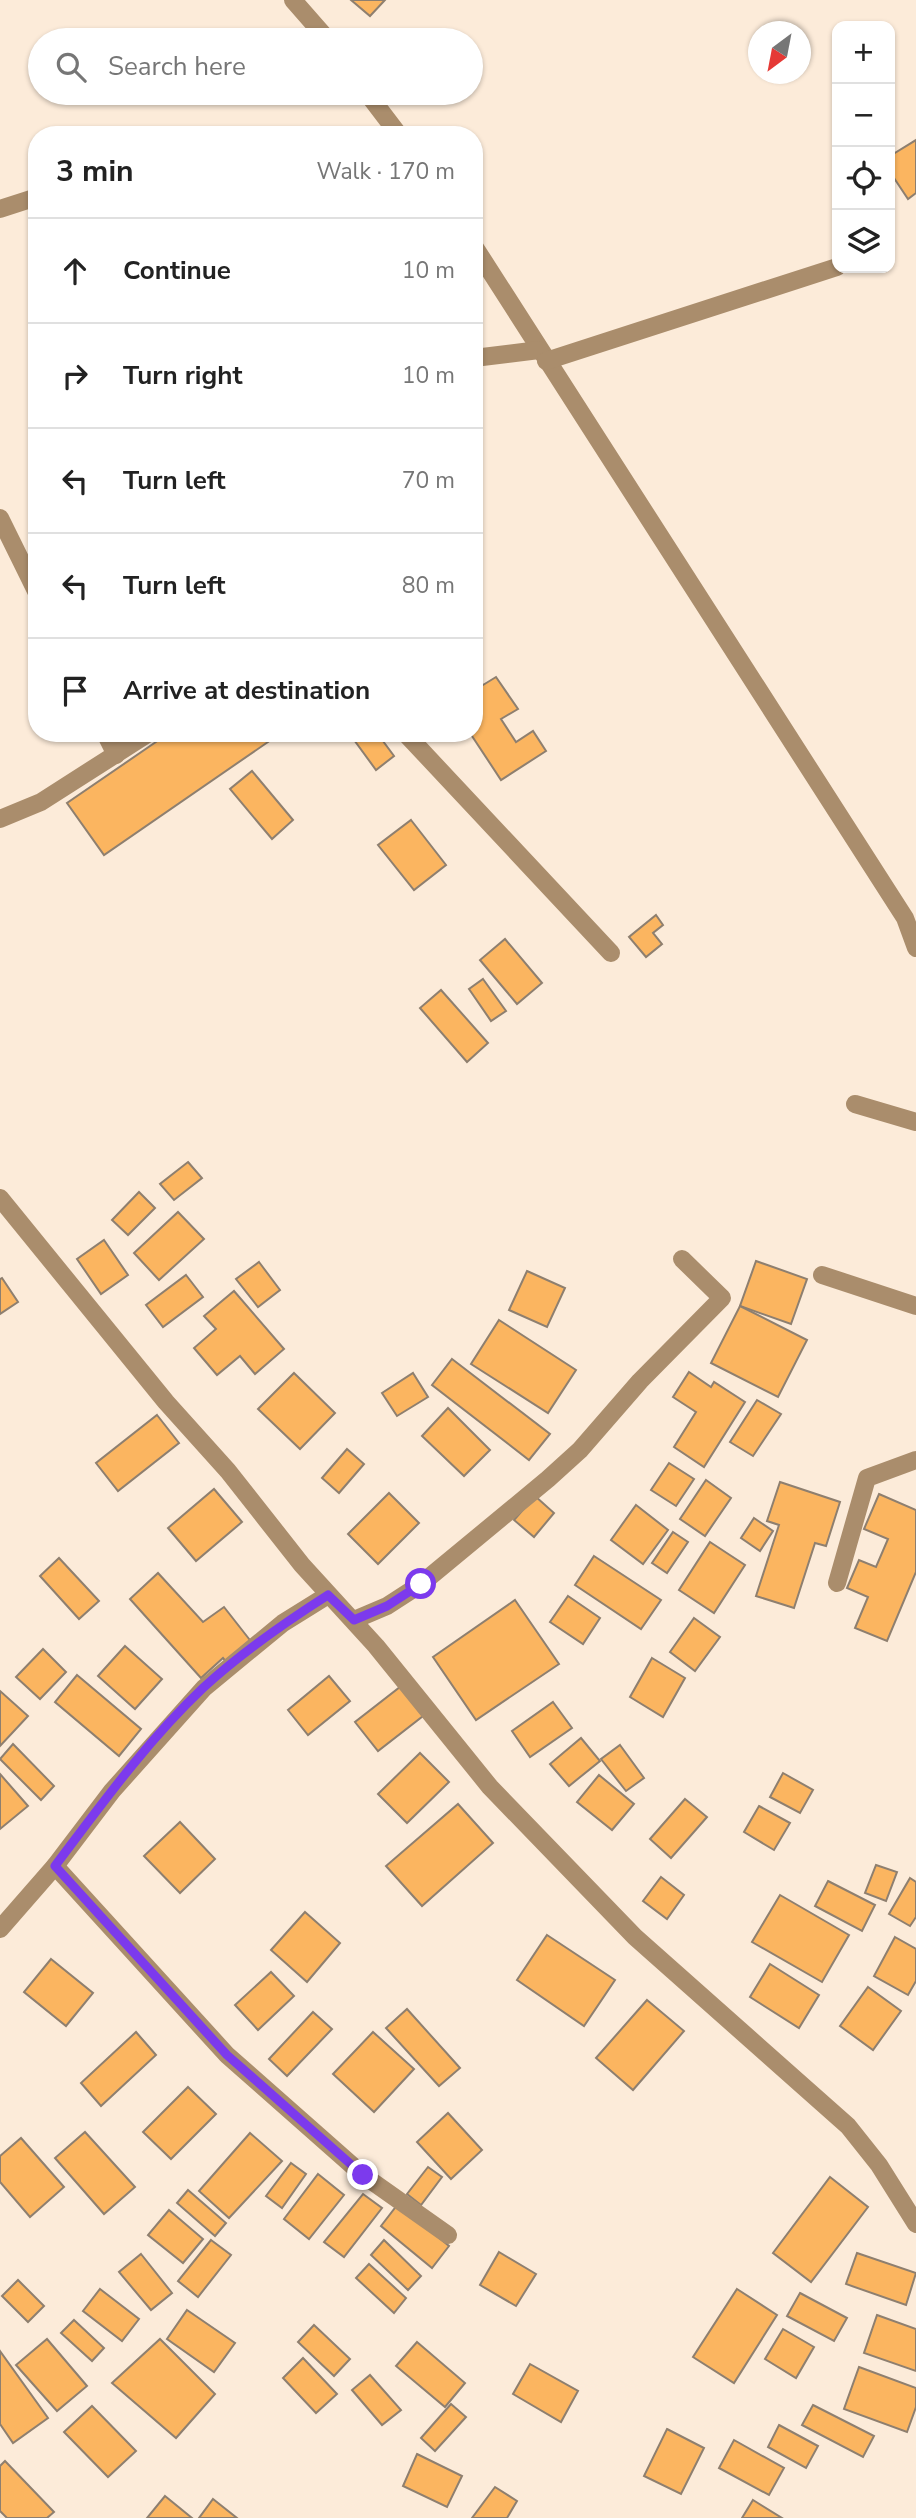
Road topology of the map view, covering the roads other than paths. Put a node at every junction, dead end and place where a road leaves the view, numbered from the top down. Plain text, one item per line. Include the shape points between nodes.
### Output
1 (293, 0) edge
2 (318, 28) edge
3 (376, 105) edge
4 (392, 126) edge
5 (28, 200) edge
6 (0, 209) edge
7 (483, 260) edge
8 (832, 268) edge
9 (543, 355) junction
10 (483, 358) edge
11 (0, 518) edge
12 (28, 575) edge
13 (110, 742) edge
14 (136, 742) edge
15 (413, 742) edge
16 (116, 755) junction
17 (0, 819) edge
18 (912, 922) edge
19 (916, 948) edge
20 (611, 953) dead end
21 (855, 1104) dead end
22 (916, 1122) edge
23 (0, 1198) edge
24 (682, 1259) dead end
25 (822, 1275) dead end
26 (916, 1306) edge
27 (916, 1460) edge
28 (837, 1583) dead end
29 (328, 1595) junction
30 (354, 1620) junction
31 (55, 1866) junction
32 (0, 1929) edge
33 (916, 2224) edge
34 (448, 2235) dead end

1 - 2 street
3 - 4 street
5 - 6 street
7 - 9 street
8 - 9 street
9 - 10 street
9 - 18 street
11 - 12 street
13 - 16 street
14 - 16 street
15 - 20 street
16 - 17 street via 41,802
18 - 19 street
21 - 22 street
23 - 29 street
24 - 30 street via 722,1298 548,1479 421,1584
25 - 26 street
27 - 28 street via 867,1478
29 - 30 street
29 - 31 street via 283,1623 204,1688 112,1791
30 - 33 street via 490,1787 551,1853 693,1991 848,2126
31 - 32 street
31 - 34 street via 227,2055 363,2175

